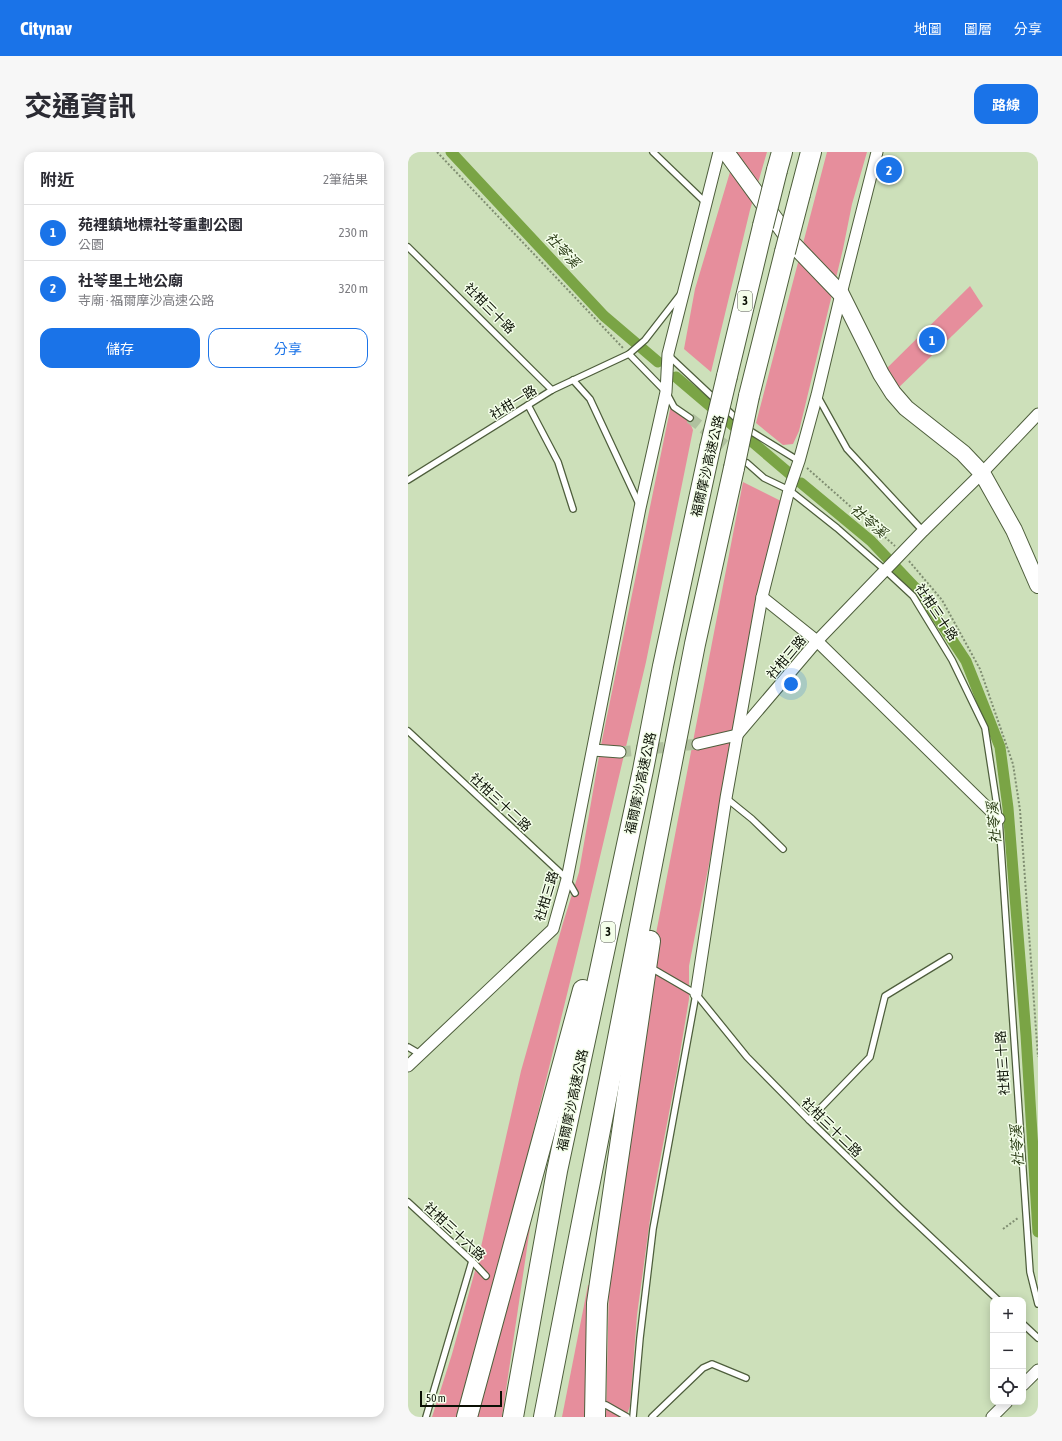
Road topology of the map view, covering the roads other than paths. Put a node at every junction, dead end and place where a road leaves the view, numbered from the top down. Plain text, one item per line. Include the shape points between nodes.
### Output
1 (653, 152) edge
2 (719, 152) edge
3 (726, 152) edge
4 (811, 152) edge
5 (877, 152) edge
6 (780, 161) edge
7 (707, 204) junction
8 (408, 247) edge
9 (684, 290) junction
10 (840, 294) junction
11 (631, 352) junction
12 (668, 354) junction
13 (573, 380) junction
14 (552, 390) junction
15 (666, 392) junction
16 (817, 395) junction
17 (528, 405) junction
18 (1038, 414) edge
19 (690, 418) tunnel mouth
20 (799, 461) junction
21 (741, 465) junction
22 (982, 473) junction
23 (408, 480) edge
24 (789, 490) junction
25 (573, 508) dead end
26 (640, 508) junction
27 (923, 531) junction
28 (886, 570) junction
29 (1038, 585) edge
30 (762, 597) junction
31 (817, 641) junction
32 (688, 684) junction
33 (408, 731) edge
34 (737, 735) junction
35 (698, 744) tunnel mouth
36 (593, 750) junction
37 (620, 752) tunnel mouth
38 (643, 770) junction
39 (726, 798) junction
40 (999, 819) junction
41 (783, 849) dead end
42 (567, 879) junction
43 (575, 893) dead end
44 (949, 957) dead end
45 (653, 969) dead end
46 (696, 994) junction
47 (408, 1048) edge
48 (420, 1054) junction
49 (408, 1066) edge
50 (809, 1120) junction
51 (408, 1202) edge
52 (472, 1261) junction
53 (486, 1276) dead end
54 (995, 1297) edge
55 (1038, 1304) edge
56 (1026, 1327) edge
57 (1038, 1338) edge
58 (1038, 1370) edge
59 (746, 1378) dead end
60 (1026, 1382) edge
61 (1004, 1405) edge
62 (601, 1411) edge
63 (995, 1416) edge
64 (426, 1417) edge
65 (467, 1417) edge
66 (513, 1417) edge
67 (544, 1417) edge
68 (627, 1417) edge
69 (633, 1417) edge
70 (652, 1417) edge

1 - 7 lane
2 - 7 street, 社柑三路
3 - 10 street via 793,244
4 - 21 highway, 福爾摩沙高速公路 / 3, bridge via 749,396
5 - 10 street
6 - 38 highway, 福爾摩沙高速公路 / 3, bridge via 710,448
7 - 9 street, 社柑三路
8 - 14 lane, 社柑三十路
9 - 11 lane via 640,345
9 - 12 street, 社柑三路
10 - 16 street
10 - 22 street via 881,374 894,393 906,408 963,453
11 - 13 lane, 社柑一路
11 - 15 lane
12 - 15 street, 社柑三路
12 - 20 lane via 752,432
13 - 14 lane, 社柑一路
13 - 26 lane via 590,399
14 - 17 lane, 社柑一路
15 - 19 lane via 674,407
15 - 26 street, 社柑三路
16 - 20 street
16 - 27 lane via 847,449
17 - 23 lane, 社柑一路
17 - 25 lane via 558,462
18 - 22 street
20 - 24 street
21 - 24 lane, 社柑三十路
21 - 32 highway, 福爾摩沙高速公路 / 3
22 - 27 street
22 - 29 street via 1014,530
24 - 28 lane, 社柑三十路
24 - 30 street
26 - 36 street, 社柑三路
27 - 28 street, 社柑三路
28 - 31 street, 社柑三路
28 - 40 lane, 社柑三十路 via 913,596 952,660 985,728
30 - 31 street
30 - 34 street
31 - 34 street, 社柑三路
31 - 40 street
32 - 62 highway via 598,1303
32 - 67 highway, 福爾摩沙高速公路 / 3
33 - 42 lane, 社柑三十二路
34 - 35 street
34 - 39 street
36 - 37 street
36 - 42 street, 社柑三路
38 - 65 highway
38 - 66 highway, 福爾摩沙高速公路 / 3 via 557,1171
39 - 41 lane
39 - 46 street
40 - 55 lane, 社柑三十路 via 1030,1272
42 - 43 lane, 社柑三十二路
42 - 48 street, 社柑三路 via 552,929
44 - 50 lane via 885,996 870,1057
45 - 46 lane, 社柑三十二路
46 - 50 lane, 社柑三十二路 via 747,1057
46 - 69 lane via 653,1229
47 - 48 lane
48 - 49 street, 社柑三路
50 - 54 lane, 社柑三十二路
51 - 52 lane, 社柑三十六路
52 - 53 lane, 社柑三十六路
52 - 64 lane
56 - 57 lane
58 - 60 street
59 - 70 lane via 712,1364 703,1368
61 - 63 street
62 - 68 lane

